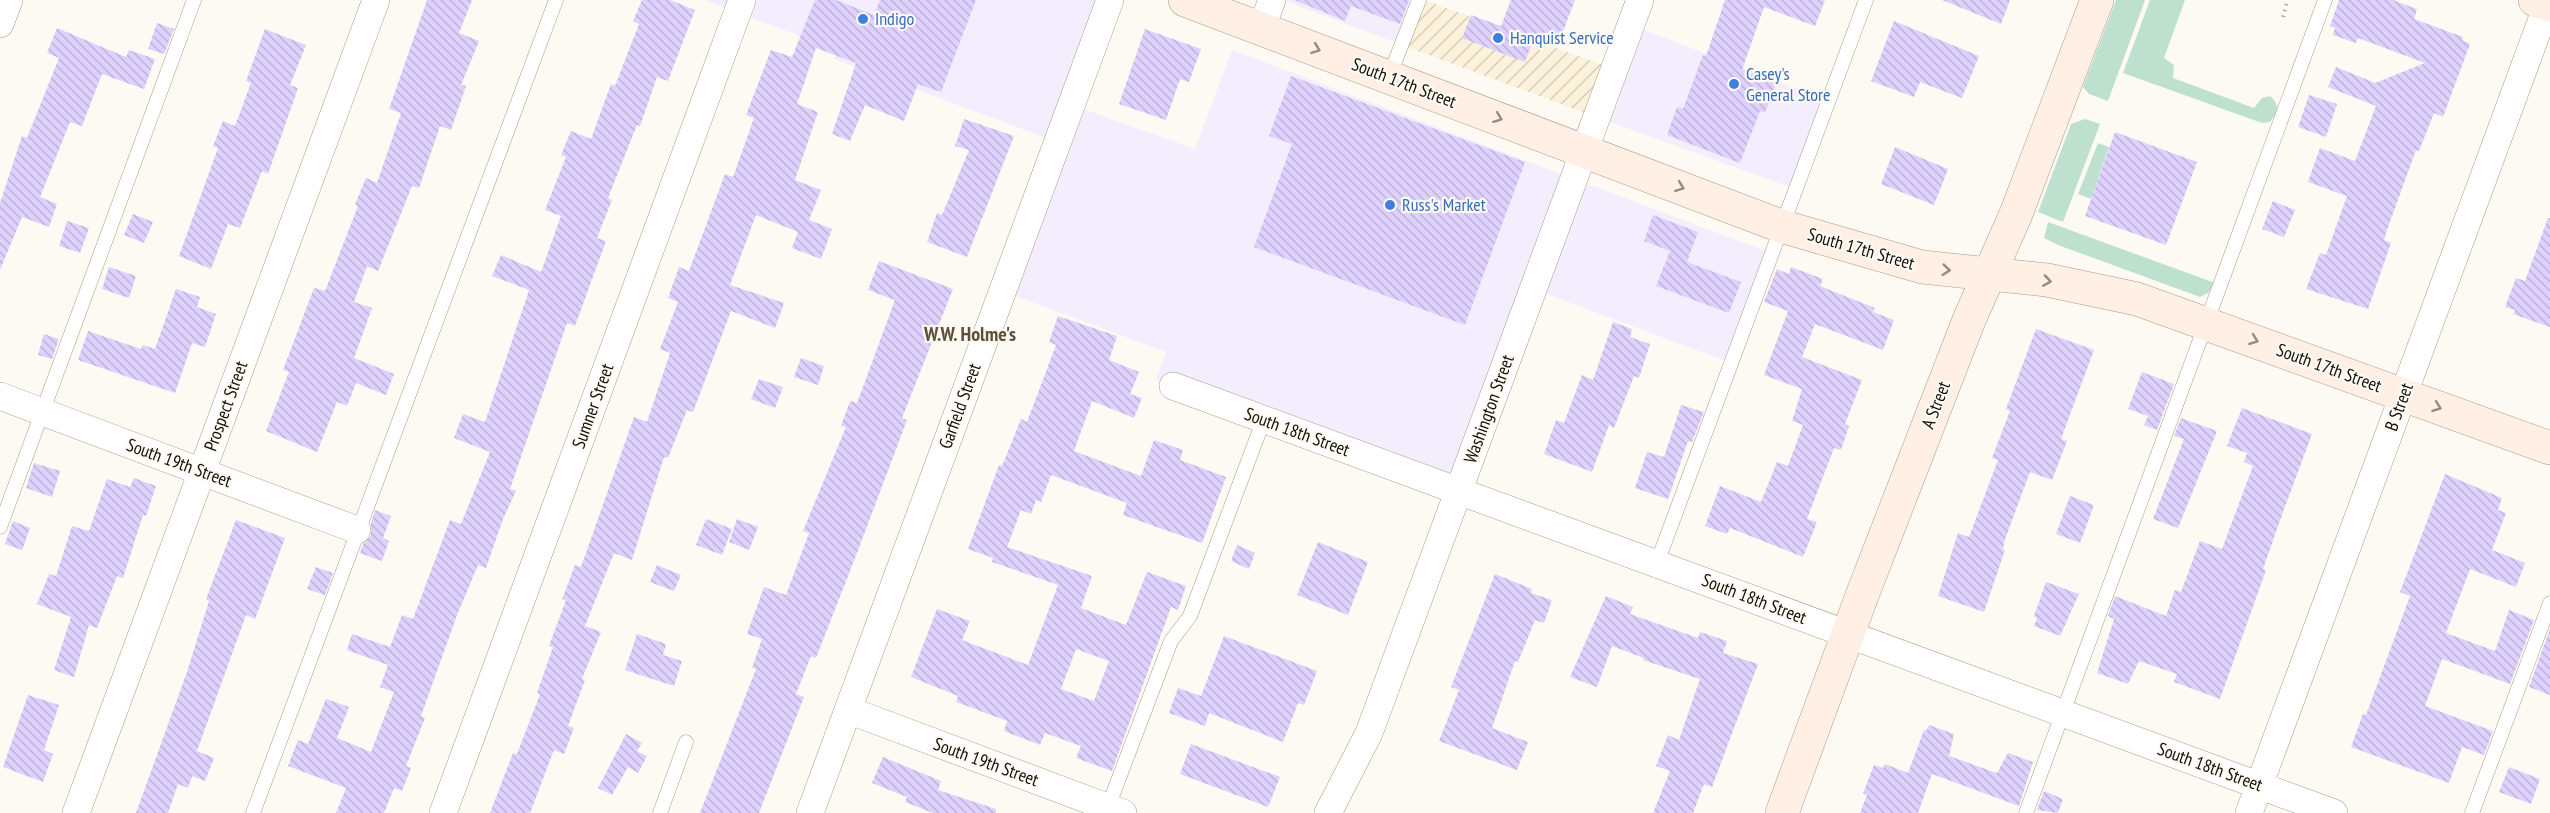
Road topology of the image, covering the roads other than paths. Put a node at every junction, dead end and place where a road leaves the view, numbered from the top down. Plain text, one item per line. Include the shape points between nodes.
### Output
1 (9, 0) edge
2 (194, 0) edge
3 (376, 0) edge
4 (556, 0) edge
5 (742, 0) edge
6 (1110, 0) edge
7 (1185, 0) edge
8 (1419, 0) edge
9 (1640, 0) edge
10 (1866, 0) edge
11 (2097, 0) edge
12 (2325, 0) edge
13 (2546, 3) edge
14 (1266, 14) edge
15 (0, 24) edge
16 (1389, 77) junction
17 (1584, 151) junction
18 (1781, 226) junction
19 (1989, 274) junction
20 (2207, 323) junction
21 (1173, 386) dead end
22 (2404, 395) junction
23 (0, 396) edge
24 (42, 412) junction
25 (1264, 419) junction
26 (2550, 448) edge
27 (202, 472) junction
28 (1458, 491) junction
29 (0, 527) edge
30 (357, 530) junction
31 (1657, 563) junction
32 (2550, 603) edge
33 (1848, 634) junction
34 (848, 710) junction
35 (2062, 713) junction
36 (686, 742) dead end
37 (2259, 786) junction
38 (1116, 810) edge
39 (76, 813) edge
40 (253, 813) edge
41 (443, 813) edge
42 (660, 813) edge
43 (810, 813) edge
44 (1328, 813) edge
45 (1782, 813) edge
46 (2026, 813) edge
47 (2249, 813) edge
48 (2334, 813) edge
49 (2472, 813) edge

1 - 15 street
2 - 24 lane
3 - 27 street, Prospect Street
4 - 30 lane
5 - 41 street, Sumner Street
6 - 34 street, Garfield Street
7 - 14 main road, South 17th Street
8 - 16 lane
9 - 17 street, Washington Street
10 - 18 lane
11 - 19 main road, A Street via 2016,214
12 - 20 lane
13 - 22 street, B Street
14 -> 16 main road, South 17th Street
16 -> 17 main road, South 17th Street
17 -> 18 main road, South 17th Street
17 - 28 street, Washington Street
18 -> 19 main road, South 17th Street via 1922,267
18 - 31 lane
19 -> 20 main road, South 17th Street via 2110,292
19 - 33 main road, A Street
20 -> 22 main road, South 17th Street
20 - 35 lane
21 - 25 street, South 18th Street
22 -> 26 main road, South 17th Street
22 - 37 street, B Street
23 - 24 street, South 19th Street
24 - 27 street, South 19th Street
24 - 29 lane
25 - 28 street, South 18th Street
25 - 38 lane via 1190,616 1171,641
27 - 30 street, South 19th Street
27 - 39 street, Prospect Street
28 - 31 street, South 18th Street
28 - 44 street, Washington Street via 1369,733
30 - 40 lane
31 - 33 street, South 18th Street
32 - 49 lane
33 - 35 street, South 18th Street
33 - 45 main road, A Street
34 - 38 street, South 19th Street
34 - 43 street, Garfield Street
35 - 37 street, South 18th Street
35 - 46 lane
36 - 42 lane
37 - 47 street, B Street
37 - 48 street, South 18th Street

